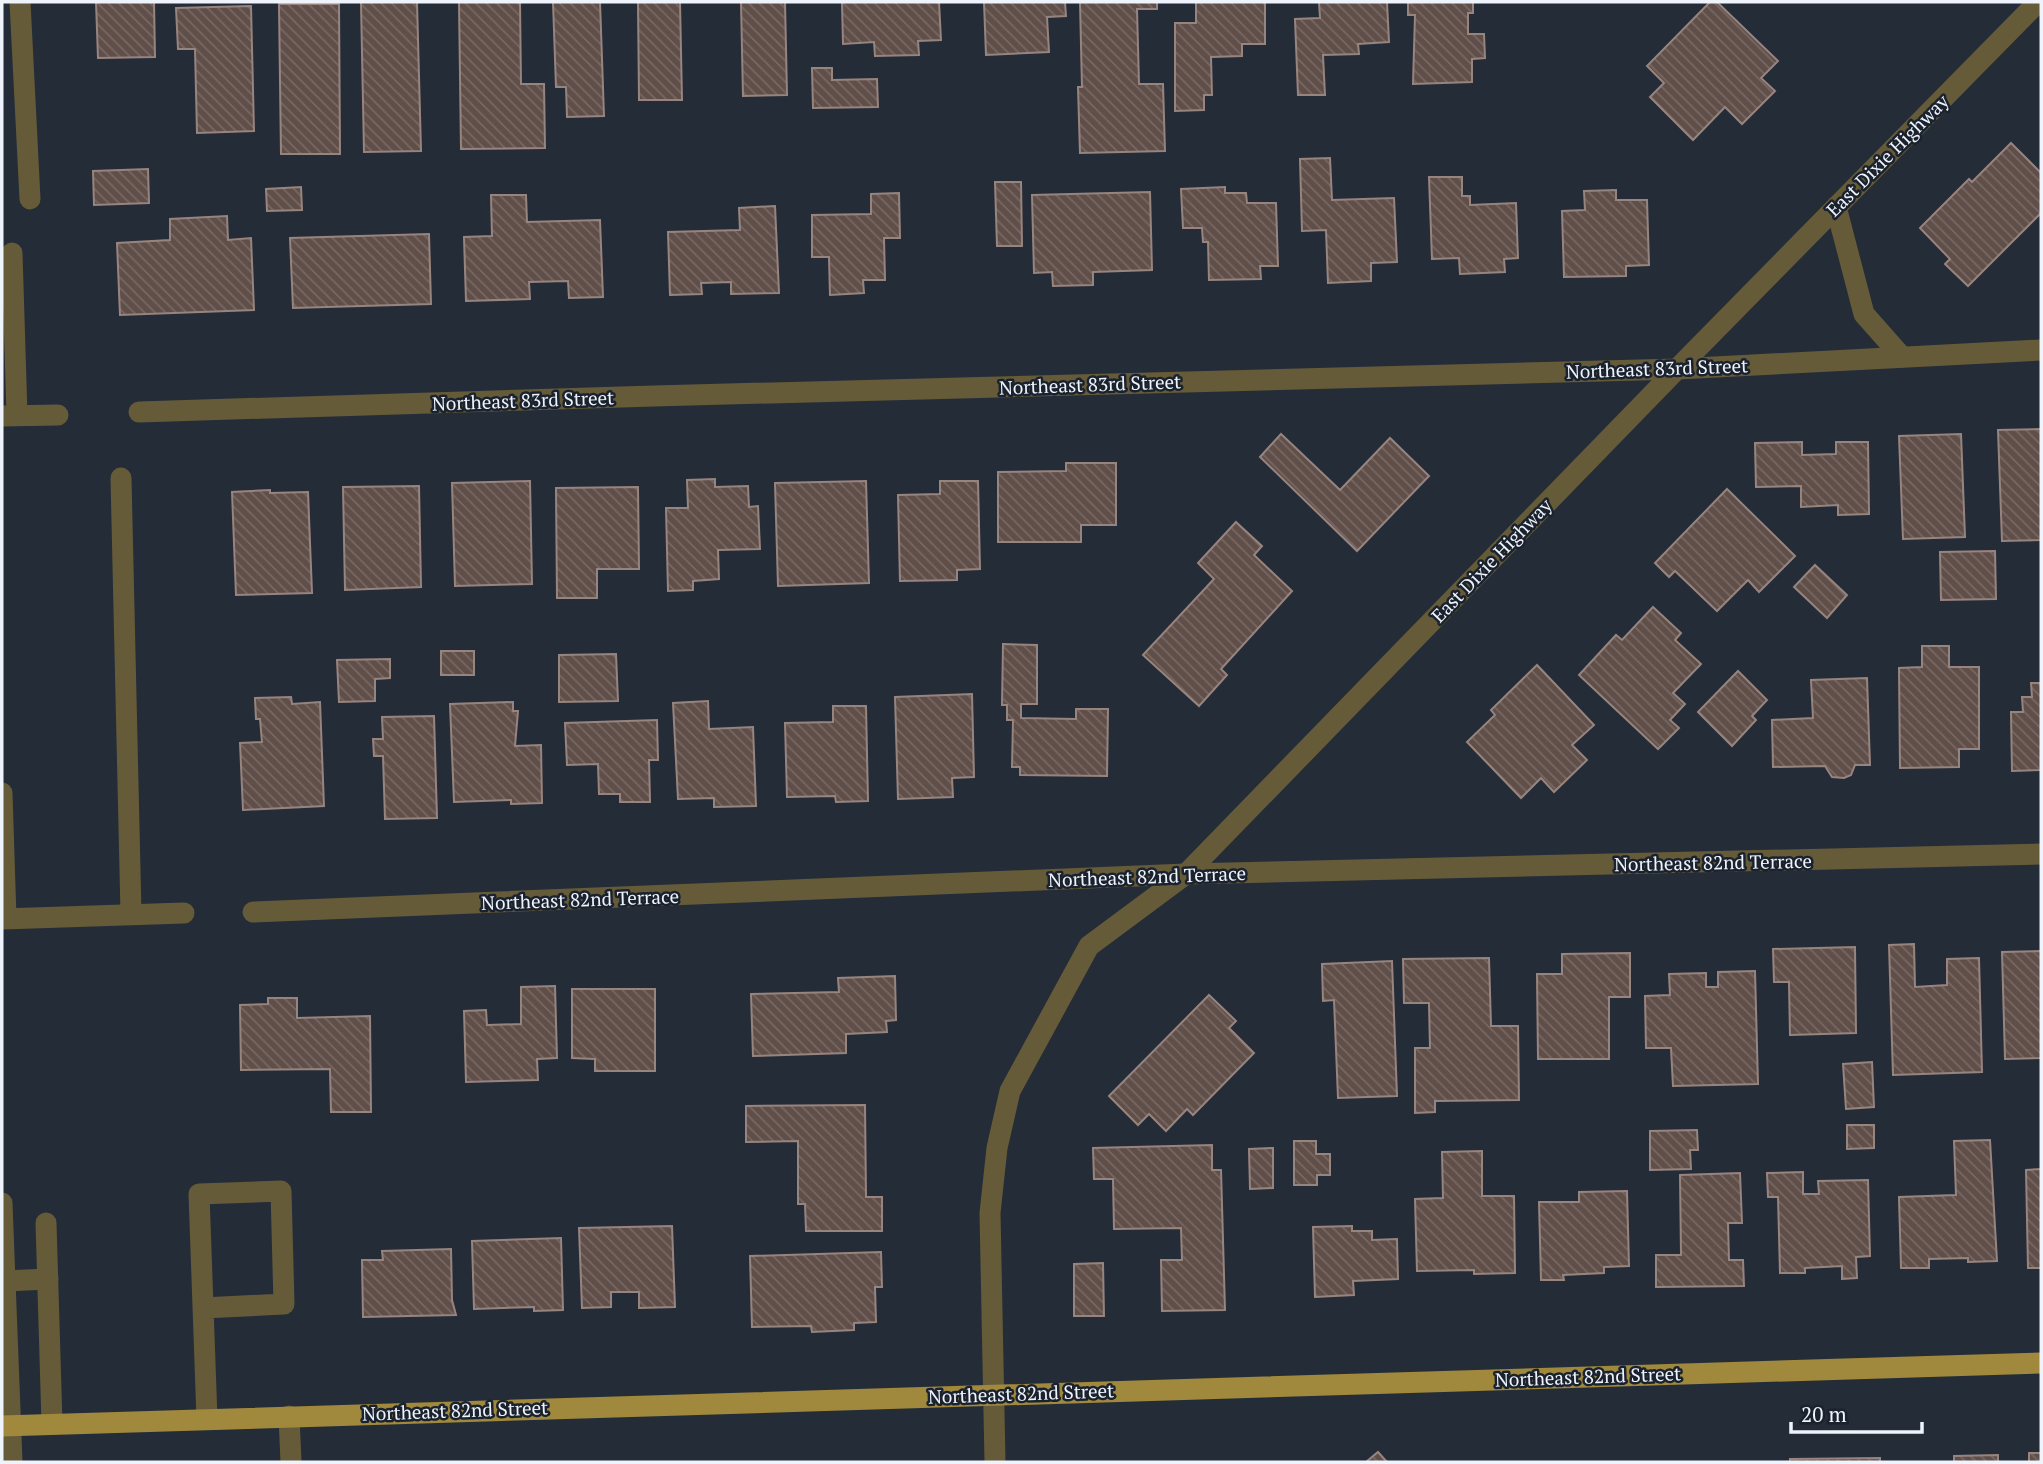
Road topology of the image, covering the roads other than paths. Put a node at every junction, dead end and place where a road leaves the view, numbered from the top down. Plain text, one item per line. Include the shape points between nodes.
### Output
1 (20, 2) edge
2 (2038, 2) edge
3 (30, 199) dead end
4 (1836, 207) junction
5 (12, 253) dead end
6 (2041, 350) edge
7 (1902, 357) junction
8 (1677, 369) junction
9 (139, 412) dead end
10 (58, 415) dead end
11 (10, 416) edge
12 (121, 478) dead end
13 (2, 793) edge
14 (2041, 854) edge
15 (1186, 874) junction
16 (253, 912) dead end
17 (184, 913) dead end
18 (131, 914) junction
19 (4, 918) edge
20 (2, 1203) edge
21 (46, 1223) dead end
22 (48, 1279) junction
23 (5, 1281) junction
24 (203, 1308) junction
25 (2041, 1363) edge
26 (993, 1394) junction
27 (289, 1416) junction
28 (206, 1419) junction
29 (51, 1424) junction
30 (6, 1425) edge
31 (12, 1462) edge
32 (291, 1462) edge
33 (995, 1462) edge

1 - 3 street
2 - 4 street, East Dixie Highway
4 - 7 street via 1864,314
4 - 8 street, East Dixie Highway
5 - 11 street
6 - 7 street, Northeast 83rd Street
7 - 8 street, Northeast 83rd Street
8 - 9 street, Northeast 83rd Street
8 - 15 street, East Dixie Highway
10 - 11 street
12 - 18 street
13 - 19 street
14 - 15 street, Northeast 82nd Terrace
15 - 16 street, Northeast 82nd Terrace
15 - 26 street, East Dixie Highway via 1089,946 1010,1090 997,1148 990,1213
17 - 18 street
18 - 19 street
20 - 23 street
21 - 22 street
22 - 23 street
22 - 29 street
23 - 30 street
24 - 24 street via 199,1194 281,1191 284,1304
24 - 28 street
25 - 26 main road, Northeast 82nd Street
26 - 27 main road, Northeast 82nd Street
26 - 33 street, East Dixie Highway
27 - 28 main road, Northeast 82nd Street
27 - 32 street
28 - 29 main road, Northeast 82nd Street
29 - 30 main road, Northeast 82nd Street
30 - 31 street

